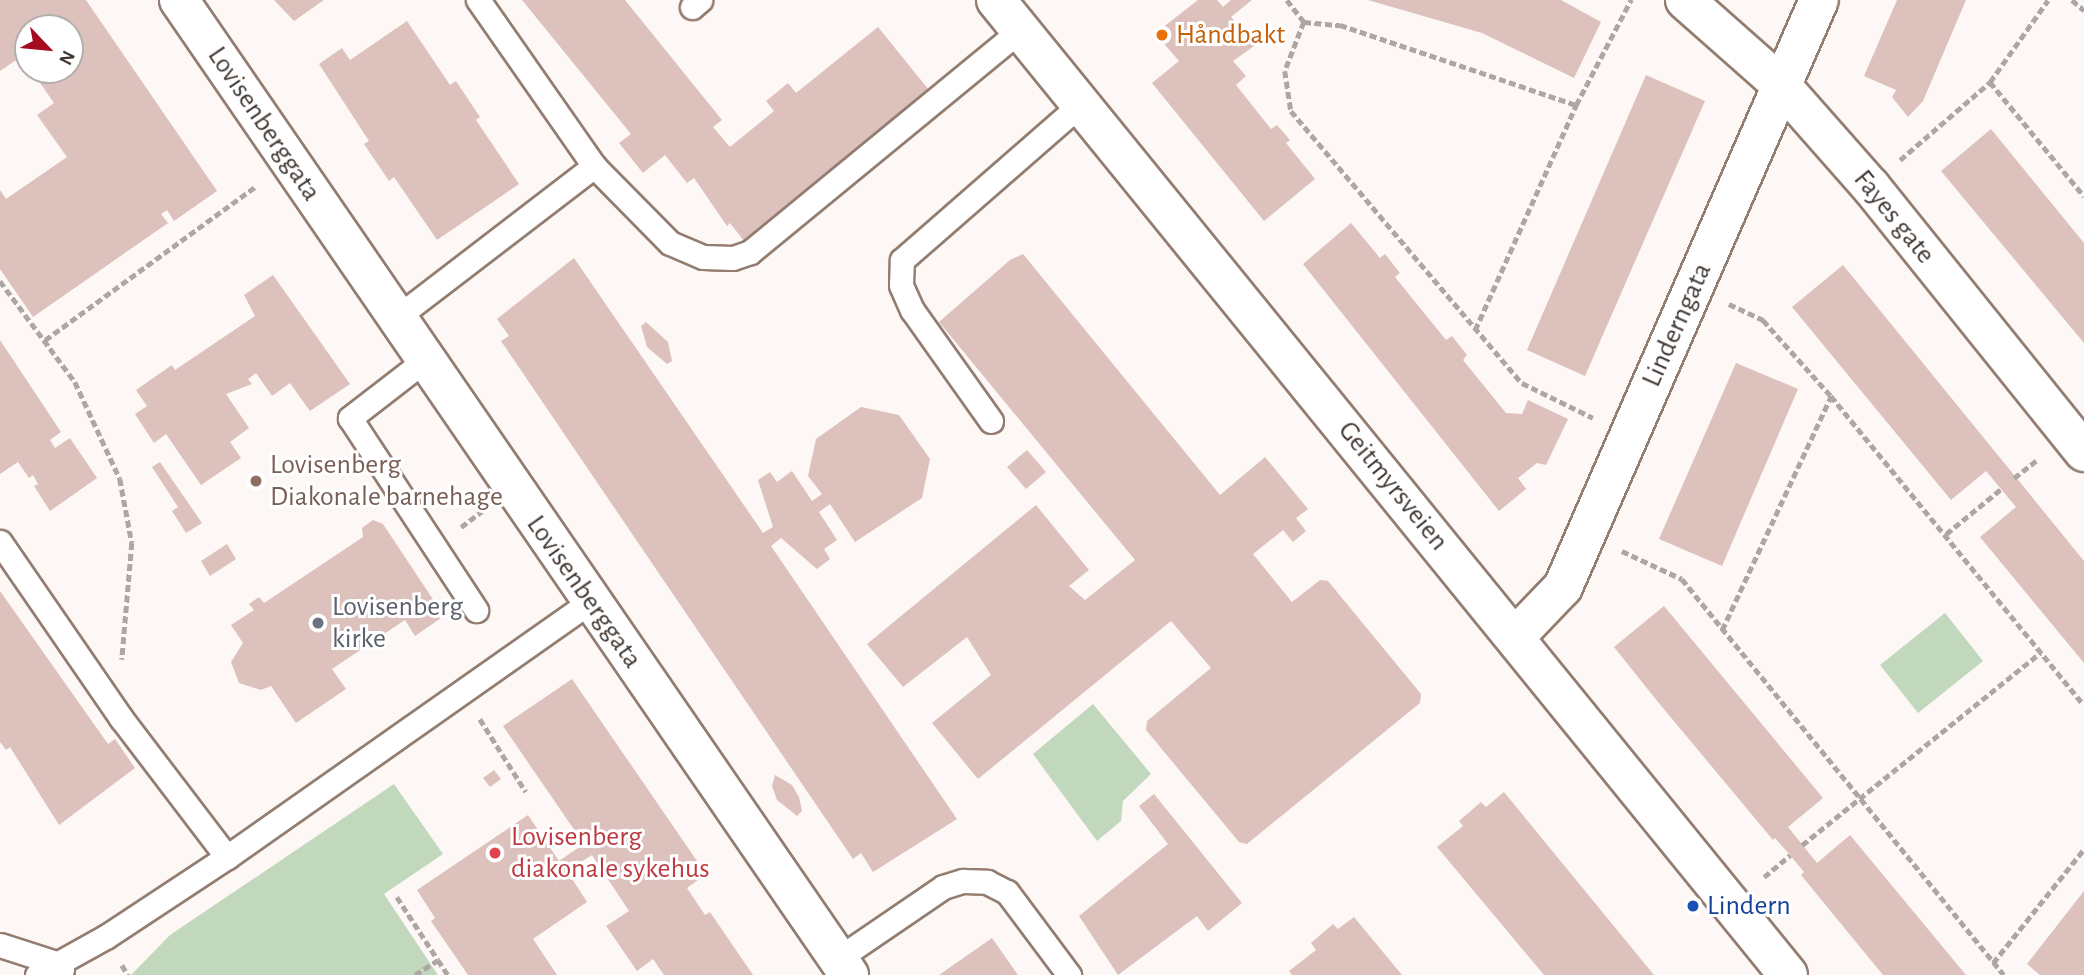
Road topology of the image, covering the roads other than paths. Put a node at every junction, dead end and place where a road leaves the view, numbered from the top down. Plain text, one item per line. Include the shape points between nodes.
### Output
1 (179, 0) edge
2 (478, 0) edge
3 (996, 0) edge
4 (1685, 0) edge
5 (1819, 0) edge
6 (1020, 30) junction
7 (1781, 85) junction
8 (1081, 104) junction
9 (594, 166) junction
10 (396, 318) junction
11 (425, 360) junction
12 (991, 421) dead end
13 (2084, 452) edge
14 (0, 542) edge
15 (590, 602) junction
16 (476, 610) dead end
17 (1516, 636) junction
18 (227, 857) junction
19 (0, 945) edge
20 (844, 967) edge
21 (62, 969) edge
22 (37, 975) edge
23 (1069, 975) edge
24 (1788, 975) edge

1 - 10 street, Lovisenberggata
2 - 9 lane
3 - 6 street, Geitmyrsveien
4 - 7 street, Fayes gate
5 - 7 street, Linderngata
6 - 8 street, Geitmyrsveien
6 - 9 lane via 750,252 733,258 703,257 670,243
7 - 13 street, Fayes gate via 1871,187
7 - 17 street, Linderngata via 1563,587
8 - 12 lane via 902,260 901,285 912,310
8 - 17 street, Geitmyrsveien
9 - 10 lane
10 - 11 street, Lovisenberggata
11 - 15 street, Lovisenberggata
11 - 16 lane via 350,418
14 - 18 lane via 121,718
15 - 18 lane
15 - 20 street, Lovisenberggata
17 - 24 street, Geitmyrsveien
18 - 21 lane
19 - 21 lane
20 - 23 lane via 943,887 963,881 987,882 1007,892
21 - 22 lane

